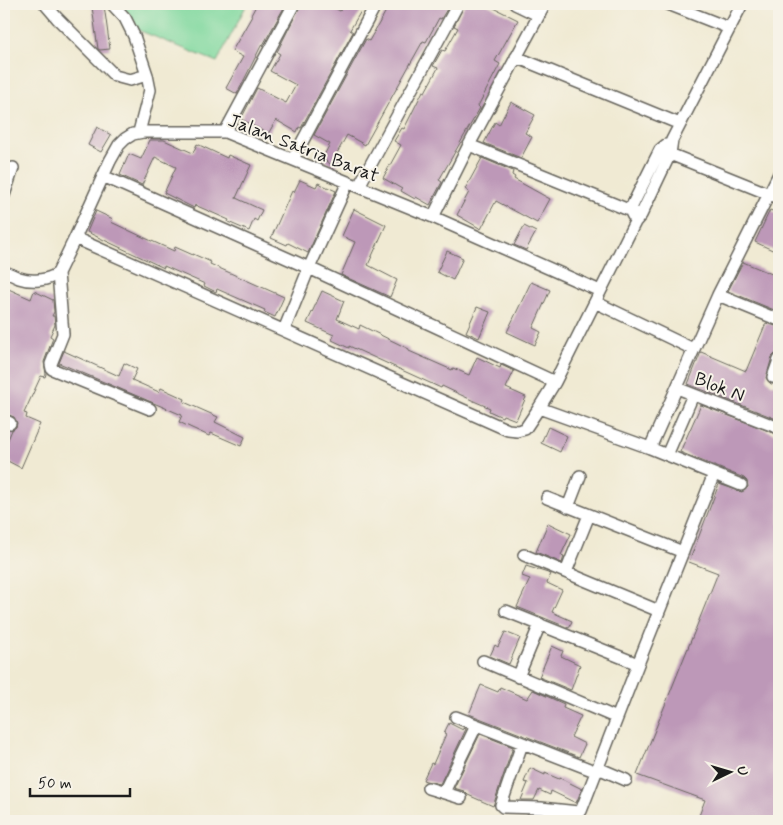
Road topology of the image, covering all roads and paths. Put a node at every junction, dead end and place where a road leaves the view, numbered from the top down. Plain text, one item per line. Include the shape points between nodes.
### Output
1 (45, 4) edge
2 (112, 4) edge
3 (294, 4) edge
4 (376, 4) edge
5 (458, 4) edge
6 (515, 4) edge
7 (544, 4) edge
8 (668, 4) edge
9 (742, 4) edge
10 (538, 16) junction
11 (730, 28) junction
12 (516, 57) junction
13 (147, 75) junction
14 (680, 124) junction
15 (139, 132) junction
16 (225, 132) junction
17 (469, 145) junction
18 (665, 152) junction
19 (293, 158) junction
20 (13, 168) dead end
21 (779, 174) edge
22 (103, 176) junction
23 (353, 184) junction
24 (4, 195) edge
25 (774, 196) edge
26 (635, 216) junction
27 (433, 217) junction
28 (75, 238) junction
29 (309, 268) junction
30 (4, 272) edge
31 (58, 273) junction
32 (718, 295) junction
33 (597, 296) junction
34 (779, 320) edge
35 (284, 330) junction
36 (693, 349) junction
37 (779, 360) edge
38 (772, 377) dead end
39 (555, 382) junction
40 (676, 388) junction
41 (693, 395) junction
42 (539, 408) junction
43 (150, 409) dead end
44 (779, 428) edge
45 (650, 448) junction
46 (667, 455) junction
47 (714, 474) junction
48 (580, 476) dead end
49 (741, 485) dead end
50 (547, 498) dead end
51 (568, 506) junction
52 (589, 515) junction
53 (683, 552) junction
54 (524, 555) dead end
55 (566, 572) junction
56 (506, 611) dead end
57 (659, 611) junction
58 (540, 624) junction
59 (483, 661) dead end
60 (638, 664) junction
61 (518, 677) junction
62 (456, 717) dead end
63 (617, 718) junction
64 (476, 726) junction
65 (522, 744) junction
66 (598, 770) junction
67 (626, 780) dead end
68 (428, 788) dead end
69 (444, 792) junction
70 (461, 798) dead end

1 - 13 street via 114,76 130,80
2 - 13 street via 125,18 134,36
3 - 16 street
4 - 19 street
5 - 23 street
6 - 10 street
7 - 10 street
8 - 11 street
9 - 11 street
10 - 12 street
11 - 14 street
12 - 14 street
12 - 17 street
13 - 15 street via 150,90
14 - 18 street
15 - 16 street, Jalan Satria Barat
15 - 22 street via 118,145
16 - 19 street, Jalan Satria Barat
17 - 26 street
17 - 27 street
18 - 25 street
18 - 26 street
19 - 23 street, Jalan Satria Barat
20 - 24 street
21 - 25 street
22 - 28 street
22 - 29 street
23 - 27 street, Jalan Satria Barat
23 - 29 street
25 - 32 street
26 - 33 street
27 - 33 street, Jalan Satria Barat
28 - 31 street
28 - 35 street
29 - 35 street
29 - 39 street
30 - 31 street via 37,280 54,277
31 - 43 street via 63,334 52,369
32 - 34 street
32 - 36 street
33 - 36 street, Jalan Satria Barat
33 - 39 street
35 - 42 street via 508,430 524,429
36 - 40 street
37 - 38 street
39 - 42 street
40 - 41 street, Blok N
40 - 45 street
41 - 44 street, Blok N
41 - 46 street
42 - 45 street
45 - 46 street
46 - 47 street
47 - 49 street
47 - 53 street
48 - 51 street
50 - 51 street
51 - 52 street
52 - 53 street
52 - 55 street
53 - 57 street
54 - 55 street
55 - 57 street
56 - 58 street
57 - 60 street
58 - 60 street
58 - 61 street
59 - 61 street
60 - 63 street
61 - 63 street
62 - 64 street
63 - 66 street
64 - 65 street
64 - 69 street
65 - 66 street
65 - 66 street via 501,801 503,807 580,812
66 - 67 street
68 - 69 street
69 - 70 street

